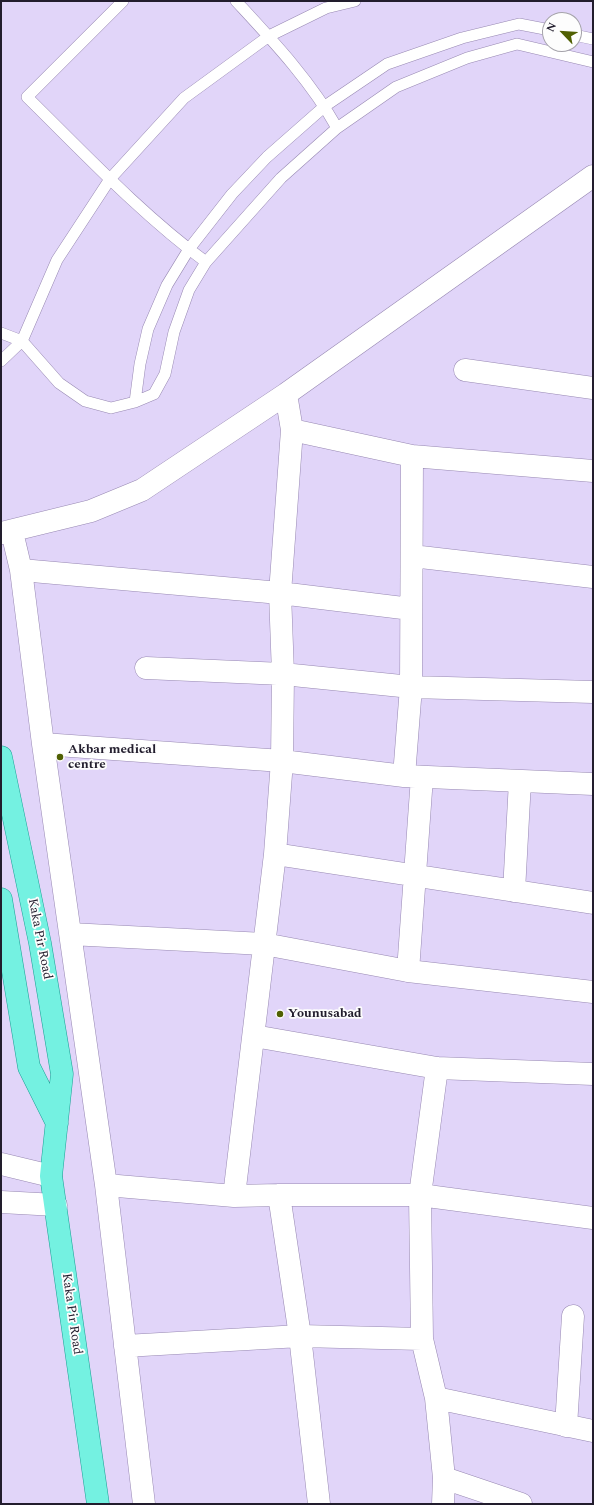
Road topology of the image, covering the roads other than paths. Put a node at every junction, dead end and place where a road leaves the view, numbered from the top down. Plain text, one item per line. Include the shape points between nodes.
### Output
1 (123, 1) edge
2 (236, 1) edge
3 (355, 1) edge
4 (542, 28) edge
5 (269, 36) junction
6 (582, 37) edge
7 (593, 39) edge
8 (593, 62) edge
9 (324, 106) junction
10 (336, 128) junction
11 (593, 176) edge
12 (110, 179) junction
13 (189, 249) junction
14 (206, 262) junction
15 (1, 332) edge
16 (22, 341) junction
17 (1, 361) edge
18 (465, 370) dead end
19 (593, 388) edge
20 (286, 394) junction
21 (135, 402) junction
22 (292, 430) junction
23 (412, 456) junction
24 (593, 471) edge
25 (6, 533) edge
26 (412, 556) junction
27 (21, 570) junction
28 (593, 577) edge
29 (280, 593) junction
30 (411, 609) junction
31 (146, 668) dead end
32 (282, 674) junction
33 (411, 687) junction
34 (593, 692) edge
35 (43, 744) junction
36 (1, 757) edge
37 (282, 761) junction
38 (413, 776) junction
39 (520, 781) junction
40 (593, 784) edge
41 (275, 854) junction
42 (414, 876) junction
43 (514, 891) junction
44 (30, 894) junction
45 (1, 898) edge
46 (593, 903) edge
47 (70, 934) junction
48 (264, 944) junction
49 (408, 971) junction
50 (593, 992) edge
51 (254, 1036) junction
52 (437, 1068) junction
53 (593, 1074) edge
54 (57, 1123) junction
55 (1, 1164) edge
56 (51, 1176) junction
57 (106, 1185) junction
58 (279, 1195) junction
59 (420, 1195) junction
60 (234, 1196) junction
61 (1, 1202) edge
62 (56, 1205) junction
63 (593, 1218) edge
64 (574, 1316) dead end
65 (300, 1336) junction
66 (422, 1339) junction
67 (125, 1346) junction
68 (436, 1398) junction
69 (566, 1426) junction
70 (593, 1431) edge
71 (444, 1478) junction
72 (98, 1504) edge
73 (144, 1504) edge
74 (319, 1504) edge
75 (443, 1504) edge
76 (521, 1504) edge

1 - 12 lane via 27,97
2 - 5 lane
3 - 5 lane via 326,8
4 - 9 lane via 519,24 462,38 387,64
5 - 9 lane
5 - 12 lane via 184,98
6 - 7 lane
8 - 10 lane via 517,44 467,58 396,87
9 - 10 lane
9 - 13 lane via 267,157 232,194
10 - 14 lane via 281,178
11 - 20 street
12 - 13 lane
12 - 16 lane via 57,260
13 - 14 lane
13 - 21 lane via 167,285 148,329
14 - 21 lane via 189,290 176,325 166,374 154,394
15 - 16 lane
16 - 17 lane
16 - 21 lane via 59,383 85,401 111,408
18 - 19 street
20 - 22 street
20 - 25 street via 142,490 91,511
22 - 23 street
22 - 29 street
23 - 24 street
23 - 26 street
25 - 27 street
26 - 28 street
26 - 30 street
27 - 29 street
27 - 35 street
29 - 30 street
29 - 32 street
30 - 33 street
31 - 32 street
32 - 33 street
32 - 37 street
33 - 34 street
33 - 38 street
35 - 37 street
35 - 47 street
36 - 44 main road, Kaka Pir Road
37 - 38 street
37 - 41 street
38 - 39 street
38 - 42 street
39 - 40 street
39 - 43 street
41 - 42 street
41 - 48 street
42 - 43 street
42 - 49 street
43 - 46 street
44 - 45 main road
44 - 54 main road, Kaka Pir Road via 62,1074
45 - 54 main road via 29,1067
47 - 48 street
47 - 57 street
48 - 49 street
48 - 51 street
49 - 50 street
51 - 52 street
51 - 60 street
52 - 53 street
52 - 59 street
54 - 56 main road, Kaka Pir Road
55 - 56 street
56 - 62 main road, Kaka Pir Road
57 - 60 street
57 - 67 street
58 - 59 street
58 - 60 street
58 - 65 street
59 - 63 street
59 - 66 street
61 - 62 street
62 - 72 main road, Kaka Pir Road
64 - 69 street
65 - 66 street
65 - 67 street
65 - 74 street
66 - 68 street
67 - 73 street
68 - 69 street
68 - 71 street
69 - 70 street
71 - 75 street
71 - 76 street

